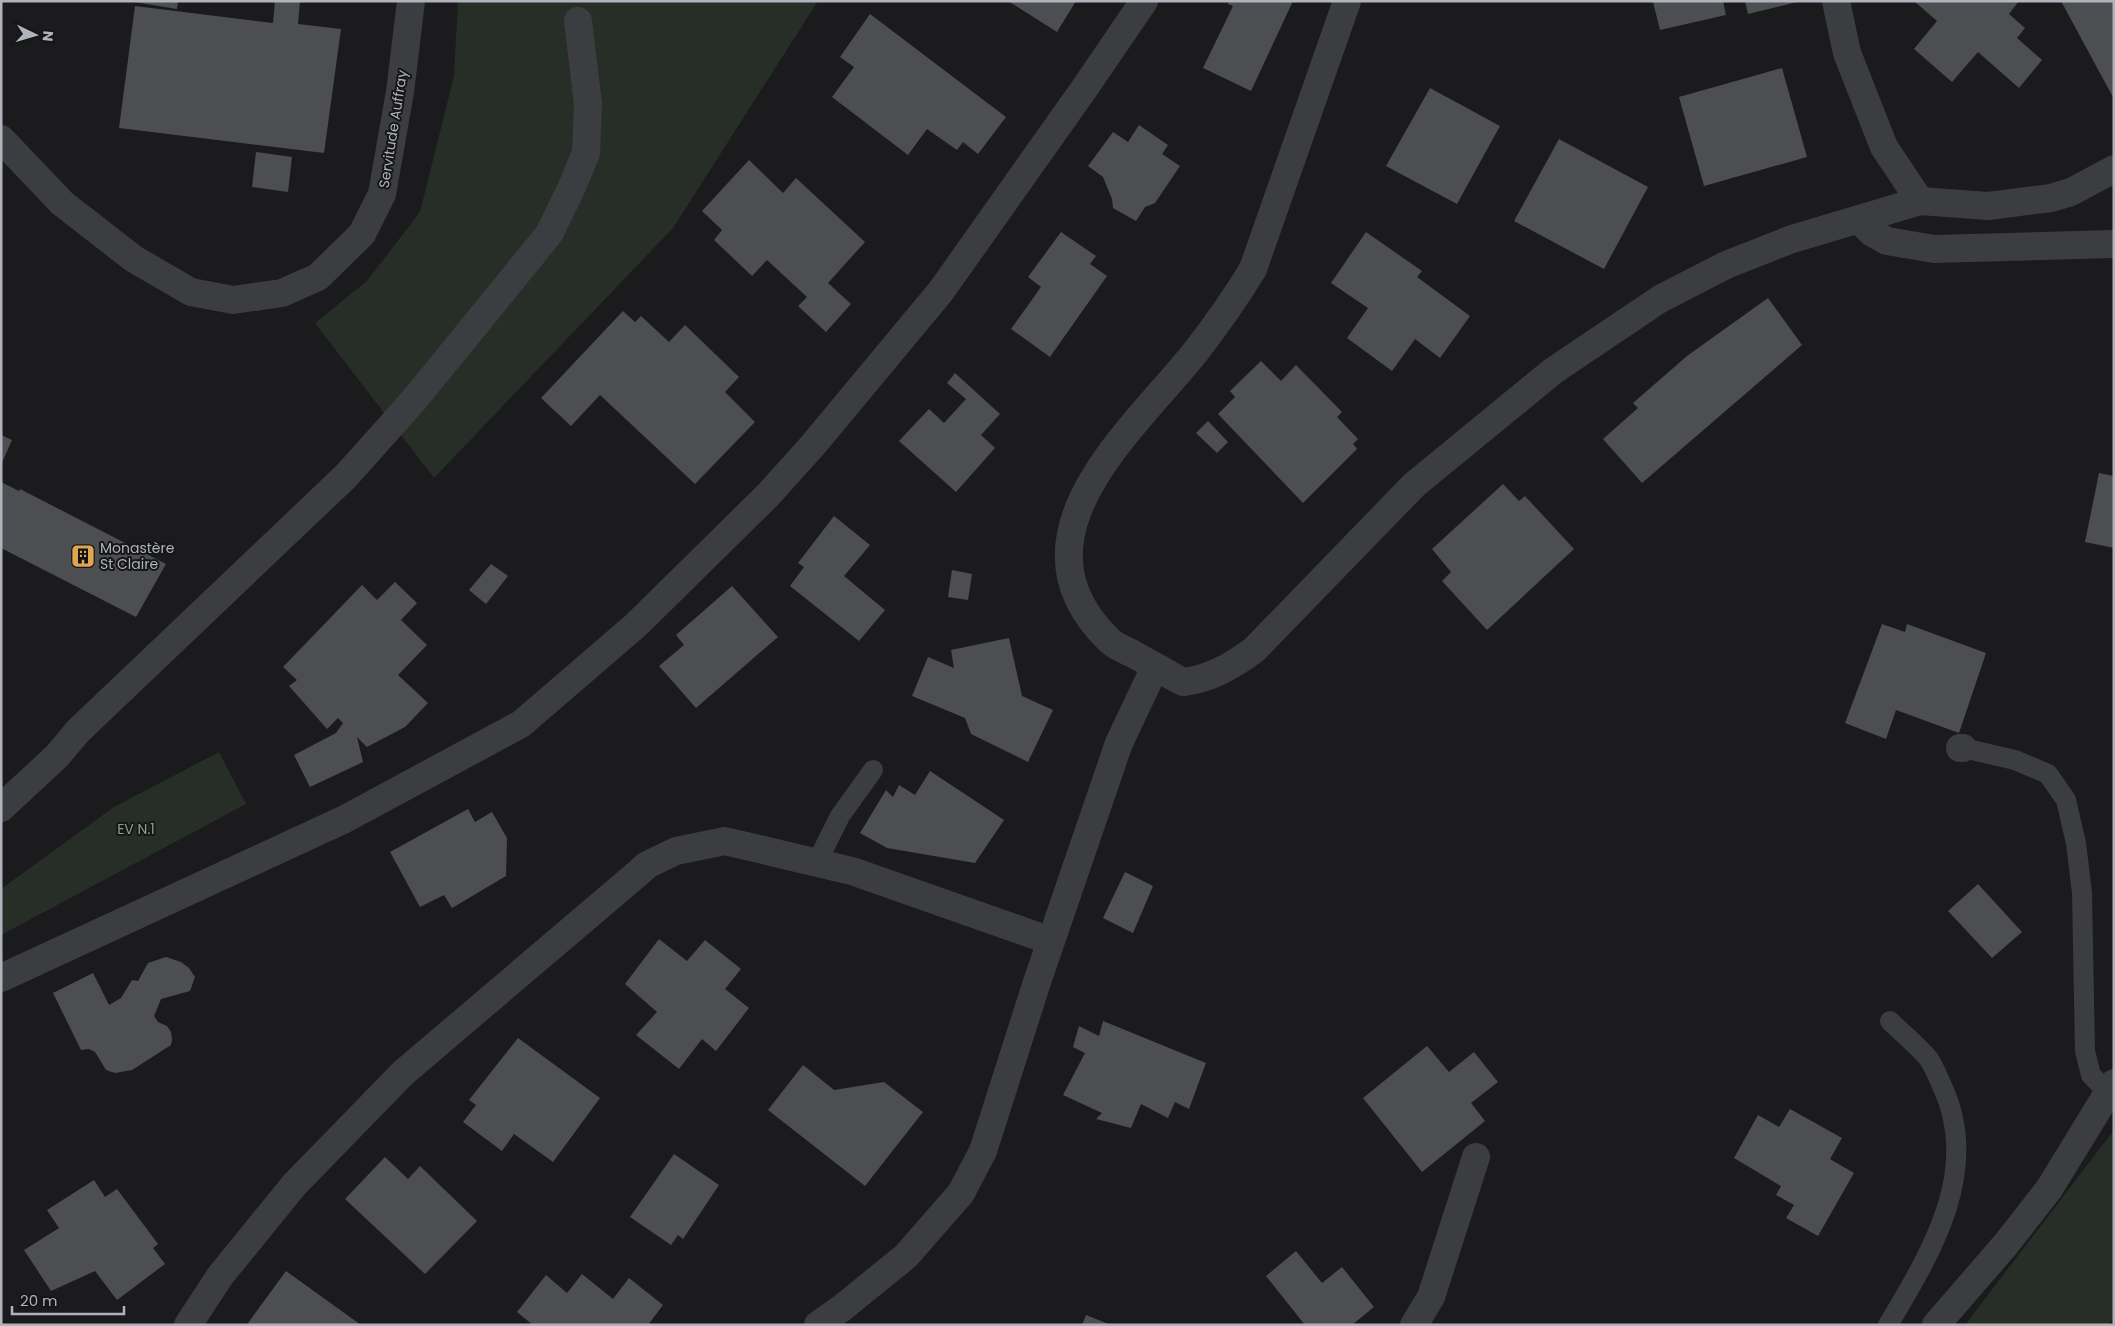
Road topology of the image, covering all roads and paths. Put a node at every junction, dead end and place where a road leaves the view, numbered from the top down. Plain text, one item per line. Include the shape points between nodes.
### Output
1 (411, 1) edge
2 (1144, 1) edge
3 (1347, 1) edge
4 (1836, 1) edge
5 (578, 21) dead end
6 (1, 139) edge
7 (2114, 169) edge
8 (1920, 201) junction
9 (1858, 219) junction
10 (2114, 244) edge
11 (1155, 666) junction
12 (1961, 748) dead end
13 (872, 770) dead end
14 (1, 808) edge
15 (818, 862) junction
16 (1051, 941) junction
17 (1, 978) edge
18 (1890, 1021) dead end
19 (2111, 1088) edge
20 (1476, 1157) dead end
21 (188, 1325) edge
22 (818, 1325) edge
23 (1414, 1325) edge
24 (1888, 1325) edge
25 (1936, 1325) edge

1 - 6 street, Servitude Auffray via 400,92 382,194 362,234 318,277 282,293 233,300 191,292 134,259 62,203
2 - 17 street via 941,291 813,445 768,495 636,625 521,724 345,819
3 - 11 street via 1253,269 1197,350 1122,438 1085,493 1074,524 1068,556 1080,604 1111,642
4 - 8 street via 1847,53 1884,147
5 - 14 street via 588,104 586,153 549,234 414,400 346,476
7 - 8 street via 2071,192 2052,198 1988,206
8 - 9 street
9 - 10 street via 1887,241 1934,249
9 - 11 street via 1792,239 1726,265 1660,299 1553,371 1414,486 1266,639 1227,668 1201,680 1183,682
11 - 16 street via 1119,743
12 - 19 lane via 2015,760 2048,774 2066,800 2076,843 2082,893 2085,1051 2091,1075
13 - 15 lane via 840,816
15 - 16 street
15 - 21 street via 725,841 676,850 647,865 403,1073 294,1185 220,1276
16 - 22 street via 989,1135 961,1193 906,1256
18 - 24 lane via 1929,1059 1947,1097 1956,1132 1956,1173 1944,1220 1920,1272
19 - 25 street via 2049,1189
20 - 23 street via 1431,1298

